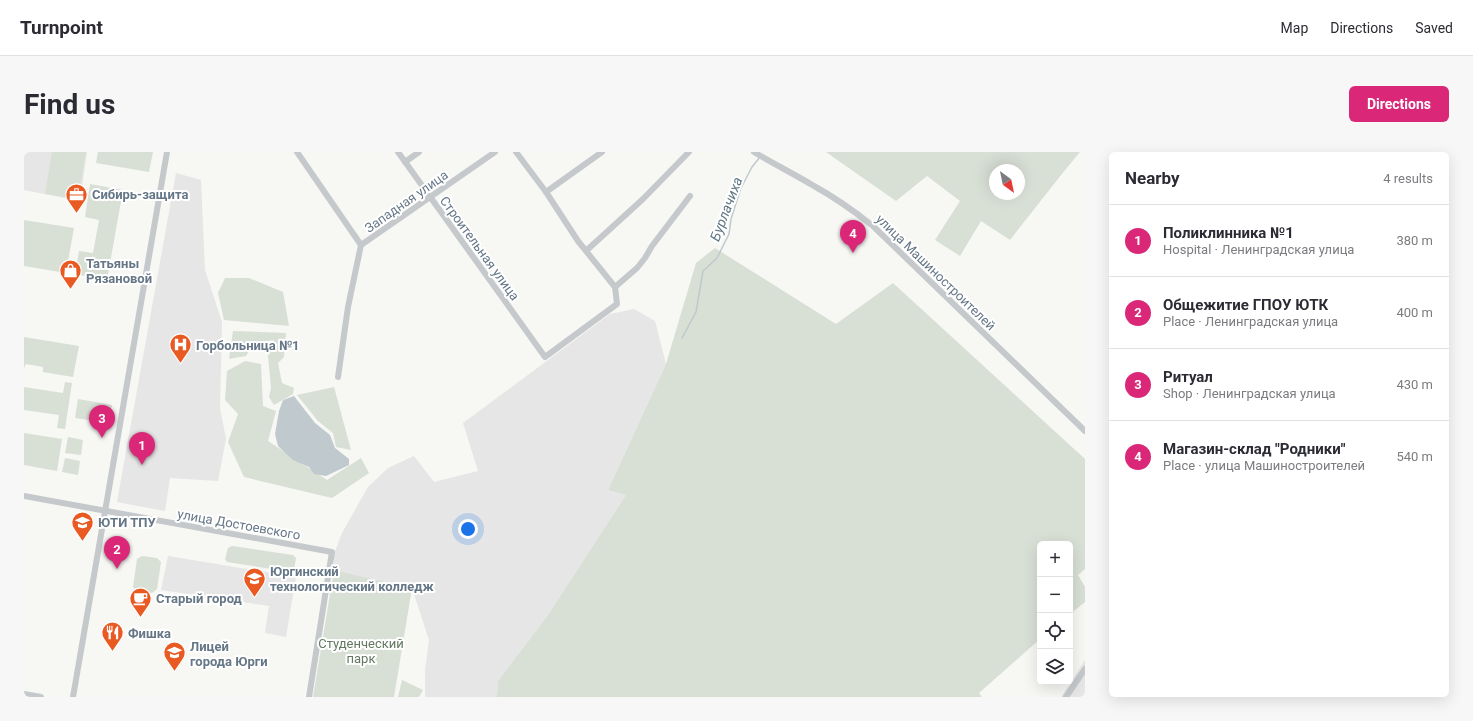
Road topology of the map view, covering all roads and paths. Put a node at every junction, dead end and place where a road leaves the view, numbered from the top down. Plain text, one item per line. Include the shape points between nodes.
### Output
1 (167, 152) edge
2 (297, 152) edge
3 (398, 152) edge
4 (419, 152) edge
5 (495, 152) edge
6 (516, 152) edge
7 (602, 152) edge
8 (690, 152) edge
9 (754, 152) edge
10 (405, 162) junction
11 (546, 192) junction
12 (690, 196) dead end
13 (430, 197) junction
14 (361, 245) junction
15 (587, 250) junction
16 (615, 287) junction
17 (338, 377) dead end
18 (1085, 431) edge
19 (24, 496) edge
20 (105, 510) junction
21 (1085, 669) edge
22 (24, 694) edge
23 (41, 697) edge
24 (73, 697) edge
25 (310, 697) edge
26 (1066, 697) edge

1 - 20 street
2 - 14 street
3 - 10 street, Строительная улица
4 - 10 street
5 - 13 street, Западная улица
6 - 11 street
7 - 11 street
8 - 15 street
9 - 18 street, улица Машиностроителей via 815,186 873,226
10 - 13 street, Строительная улица
11 - 15 street via 578,241
12 - 16 street via 637,268
13 - 14 street, Западная улица
13 - 16 street, Строительная улица via 545,357 617,304
14 - 17 street, Западная улица via 348,307
15 - 16 street
19 - 20 street, улица Достоевского
20 - 24 street
20 - 25 street, улица Достоевского via 332,552
21 - 26 street
22 - 23 street

